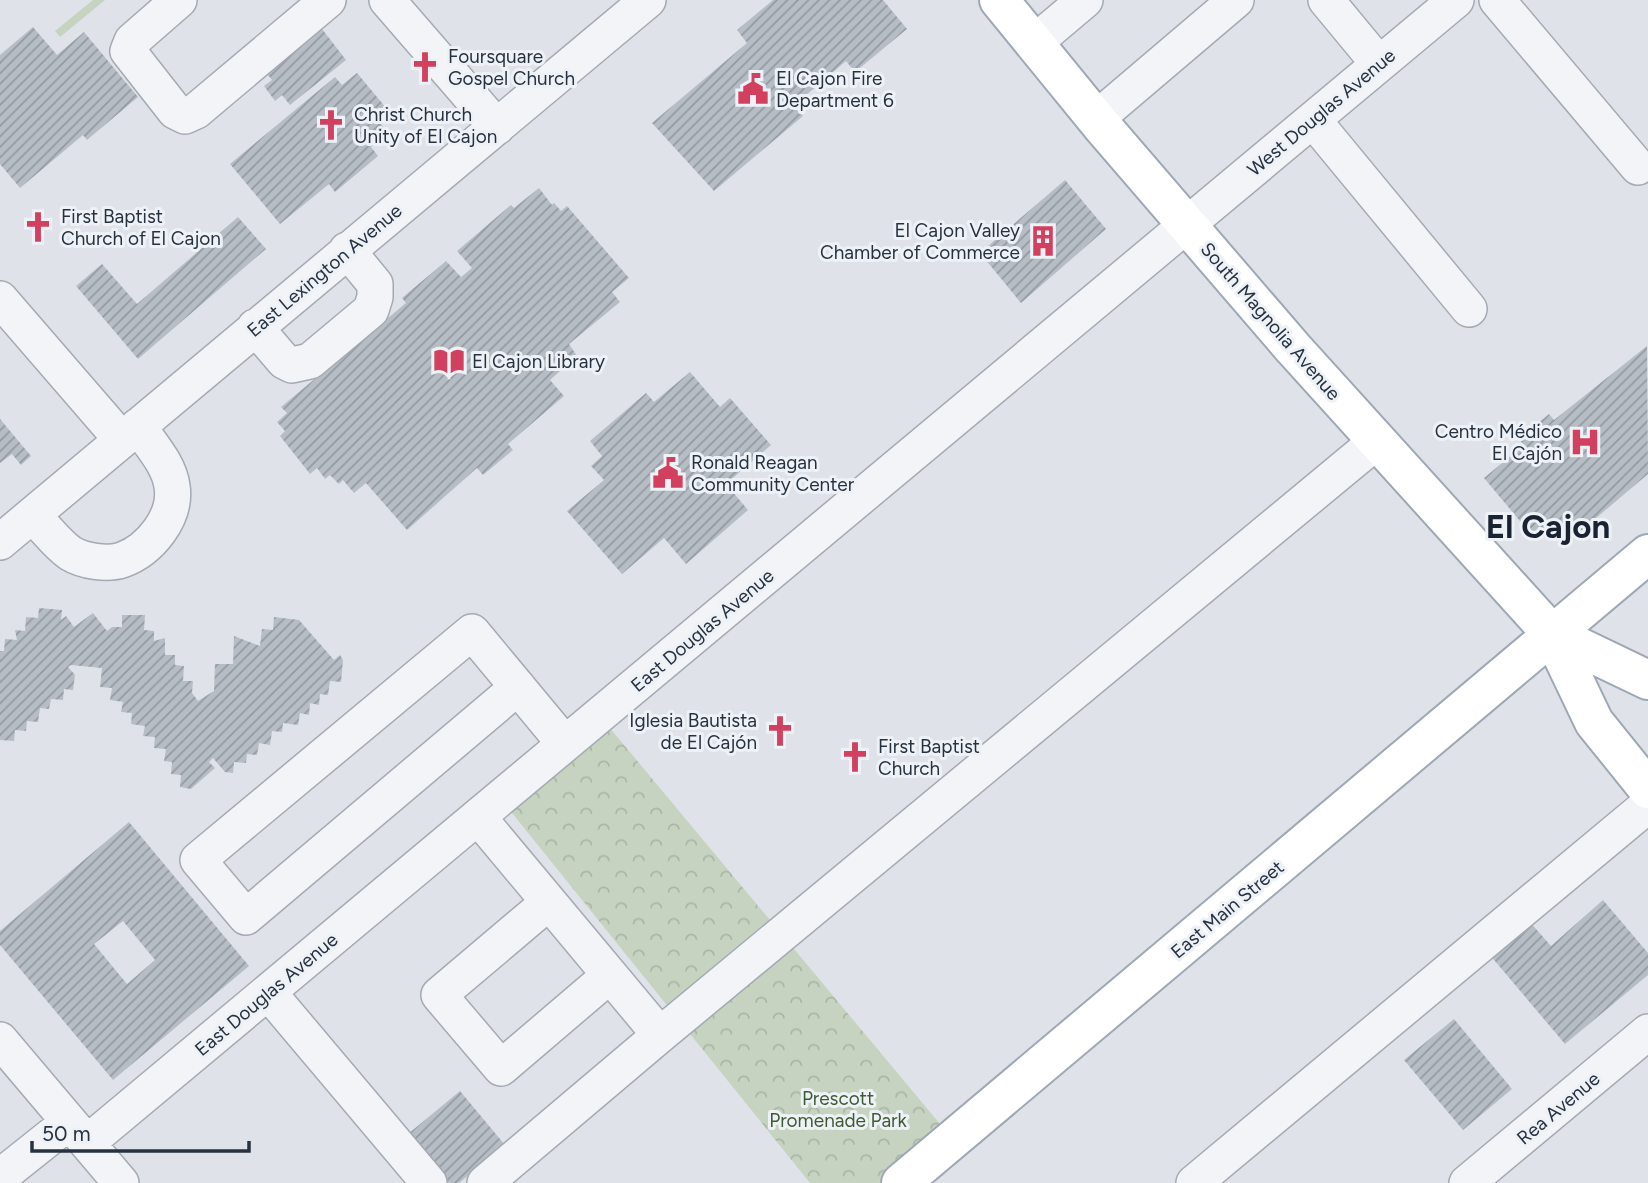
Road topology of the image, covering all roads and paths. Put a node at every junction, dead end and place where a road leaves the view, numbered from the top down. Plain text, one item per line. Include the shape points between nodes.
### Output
1 (179, 0) edge
2 (328, 0) edge
3 (387, 0) edge
4 (648, 0) edge
5 (999, 0) edge
6 (1086, 0) edge
7 (1236, 0) edge
8 (1456, 0) edge
9 (1497, 0) edge
10 (1342, 6) edge
11 (1034, 43) junction
12 (1380, 64) junction
13 (1096, 119) junction
14 (1313, 120) junction
15 (498, 127) junction
16 (1638, 167) dead end
17 (1186, 224) junction
18 (347, 250) junction
19 (0, 299) edge
20 (1469, 309) dead end
21 (255, 327) junction
22 (130, 433) junction
23 (1377, 441) junction
24 (32, 514) junction
25 (0, 542) edge
26 (1648, 554) edge
27 (1552, 634) junction
28 (1648, 680) edge
29 (518, 687) junction
30 (565, 744) junction
31 (1648, 789) edge
32 (1648, 805) edge
33 (478, 817) junction
34 (549, 902) junction
35 (610, 975) junction
36 (268, 992) junction
37 (1648, 1032) edge
38 (660, 1035) junction
39 (0, 1040) edge
40 (78, 1133) junction
41 (1487, 1177) edge
42 (0, 1178) edge
43 (121, 1183) edge
44 (429, 1183) edge
45 (485, 1183) edge
46 (901, 1183) edge
47 (1194, 1183) edge

1 - 2 street via 132,41 128,51 185,116
3 - 15 street
4 - 15 street, East Lexington Avenue
5 - 11 main road, South Magnolia Avenue
6 - 11 street
7 - 13 street
8 - 12 street, West Douglas Avenue
9 - 16 street
10 - 12 street
11 - 13 main road, South Magnolia Avenue
12 - 14 street, West Douglas Avenue
13 - 17 main road, South Magnolia Avenue
14 - 17 street, West Douglas Avenue
14 - 20 street
15 - 18 street, East Lexington Avenue
17 - 23 main road, South Magnolia Avenue
17 - 30 street, East Douglas Avenue
18 - 21 street, East Lexington Avenue
18 - 21 street via 375,284 375,297 371,310 321,353 292,365
19 - 22 street
21 - 22 street, East Lexington Avenue
22 - 24 street, East Lexington Avenue
22 - 24 street via 166,466 173,487 169,516 153,540 121,560 95,562 70,553
23 - 27 main road, South Magnolia Avenue
23 - 38 street
24 - 25 street, East Lexington Avenue
26 - 27 main road, East Main Street
27 - 28 main road
27 - 31 main road via 1594,722
27 - 46 main road, East Main Street
29 - 29 street via 472,632 198,860 246,916
29 - 30 street
30 - 33 street, East Douglas Avenue
32 - 47 street
33 - 34 street
33 - 36 street, East Douglas Avenue
34 - 35 street
34 - 35 street via 439,995 501,1068
35 - 38 street
36 - 40 street, East Douglas Avenue
36 - 44 street
37 - 41 street, Rea Avenue
38 - 45 street
39 - 40 street
40 - 42 street, East Douglas Avenue
40 - 43 street

